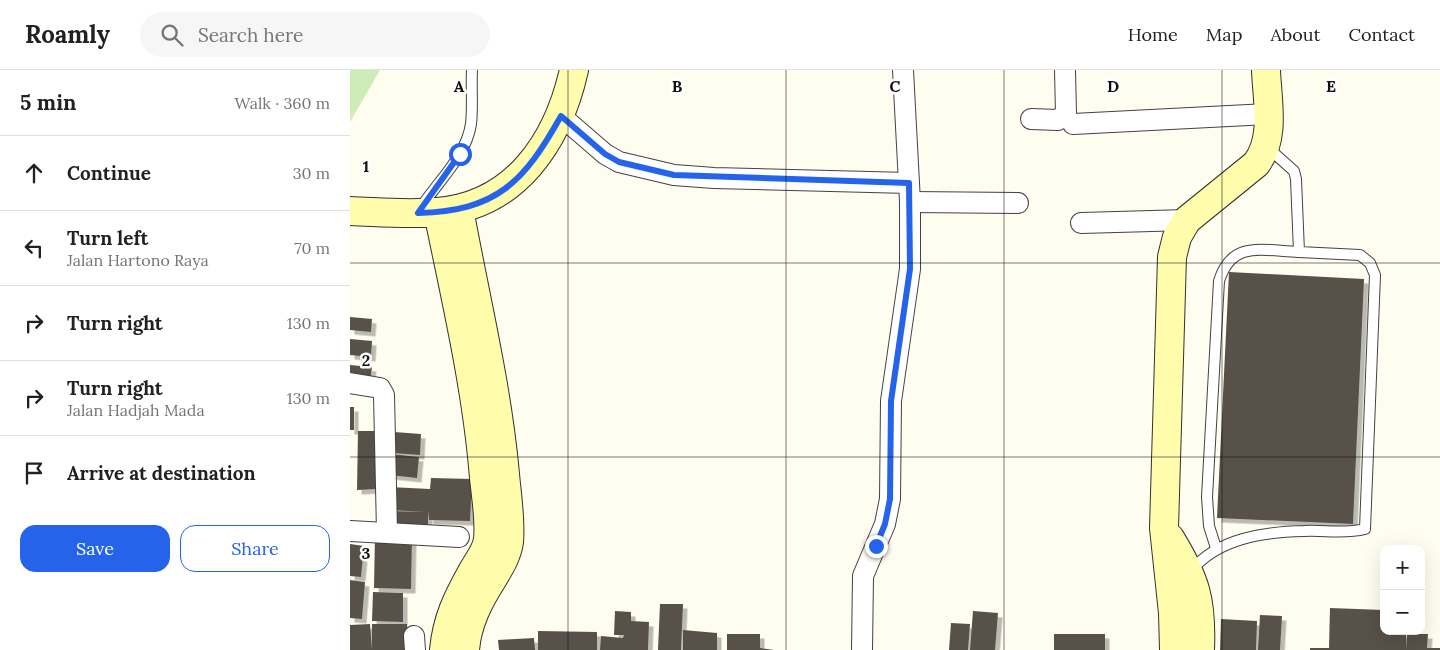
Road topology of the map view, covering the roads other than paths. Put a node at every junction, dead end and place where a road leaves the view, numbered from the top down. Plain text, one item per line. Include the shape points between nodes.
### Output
1 (472, 70) edge
2 (574, 70) edge
3 (903, 70) edge
4 (1065, 70) edge
5 (1266, 70) edge
6 (1268, 114) junction
7 (561, 116) junction
8 (1031, 119) dead end
9 (1074, 124) dead end
10 (1266, 146) junction
11 (909, 193) junction
12 (1018, 203) dead end
13 (350, 211) edge
14 (438, 211) junction
15 (1187, 220) junction
16 (1081, 223) dead end
17 (1299, 252) junction
18 (350, 383) edge
19 (1164, 528) junction
20 (350, 531) edge
21 (387, 532) junction
22 (459, 537) dead end
23 (1216, 548) junction
24 (1190, 572) junction
25 (1187, 647) edge
26 (444, 650) edge
27 (465, 650) edge
28 (862, 650) edge

1 - 14 lane via 471,124
2 - 7 street
3 - 11 street
4 - 8 street via 1066,114 1058,120
5 - 6 street
6 - 9 street
6 - 10 street
7 - 11 street via 619,162 674,175
7 - 14 street via 525,170 503,190 484,202
10 - 15 street via 1256,164
10 - 17 lane via 1294,172
11 - 12 street
11 - 28 street via 910,269 891,401 890,499 885,524 863,576
13 - 14 street
14 - 26 street via 482,447 488,524 488,540 482,557 446,626
14 - 27 street via 491,370 509,524 509,544 501,566 473,615
15 - 16 street
15 - 19 street via 1177,237 1172,257
17 - 23 lane via 1242,250 1223,267 1219,281 1207,497 1209,526
17 - 23 lane via 1360,255 1370,264 1375,275 1365,529 1262,536
18 - 21 street via 380,388 384,395
19 - 24 street
19 - 25 street via 1172,595
20 - 21 street
21 - 22 street
23 - 24 lane
24 - 25 street via 1199,608

